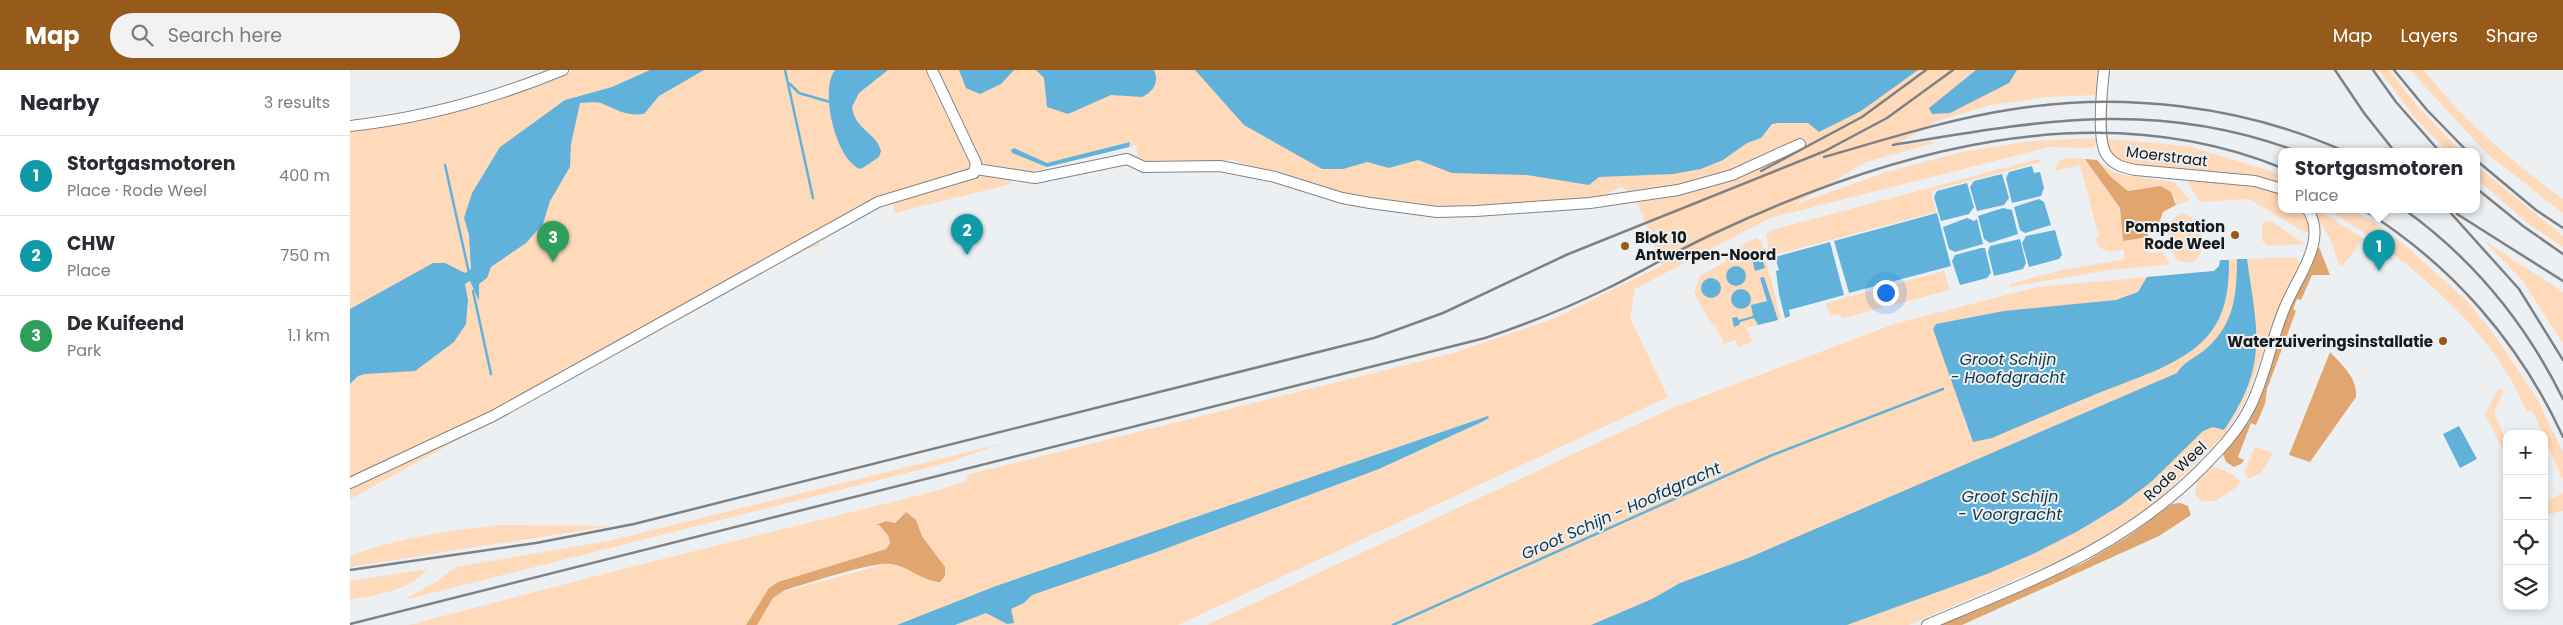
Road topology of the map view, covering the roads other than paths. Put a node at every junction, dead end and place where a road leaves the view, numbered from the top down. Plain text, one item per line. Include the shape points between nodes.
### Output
1 (563, 70) edge
2 (932, 70) edge
3 (2104, 70) edge
4 (350, 126) edge
5 (1800, 144) dead end
6 (976, 169) junction
7 (2278, 188) edge
8 (2309, 213) edge
9 (350, 483) edge
10 (1927, 625) edge

1 - 4 street via 442,109
2 - 6 street
3 - 7 street, Moerstraat via 2103,148 2118,166 2255,181
5 - 6 street via 1732,175 1678,190 1590,203 1476,211 1437,212 1370,203 1220,166 1144,167 1127,159 1035,178
6 - 9 street via 968,176 878,202 492,416
8 - 10 street, Rode Weel via 2314,223 2314,245 2280,318 2251,407 2214,457 2180,490 2111,541 2053,571

